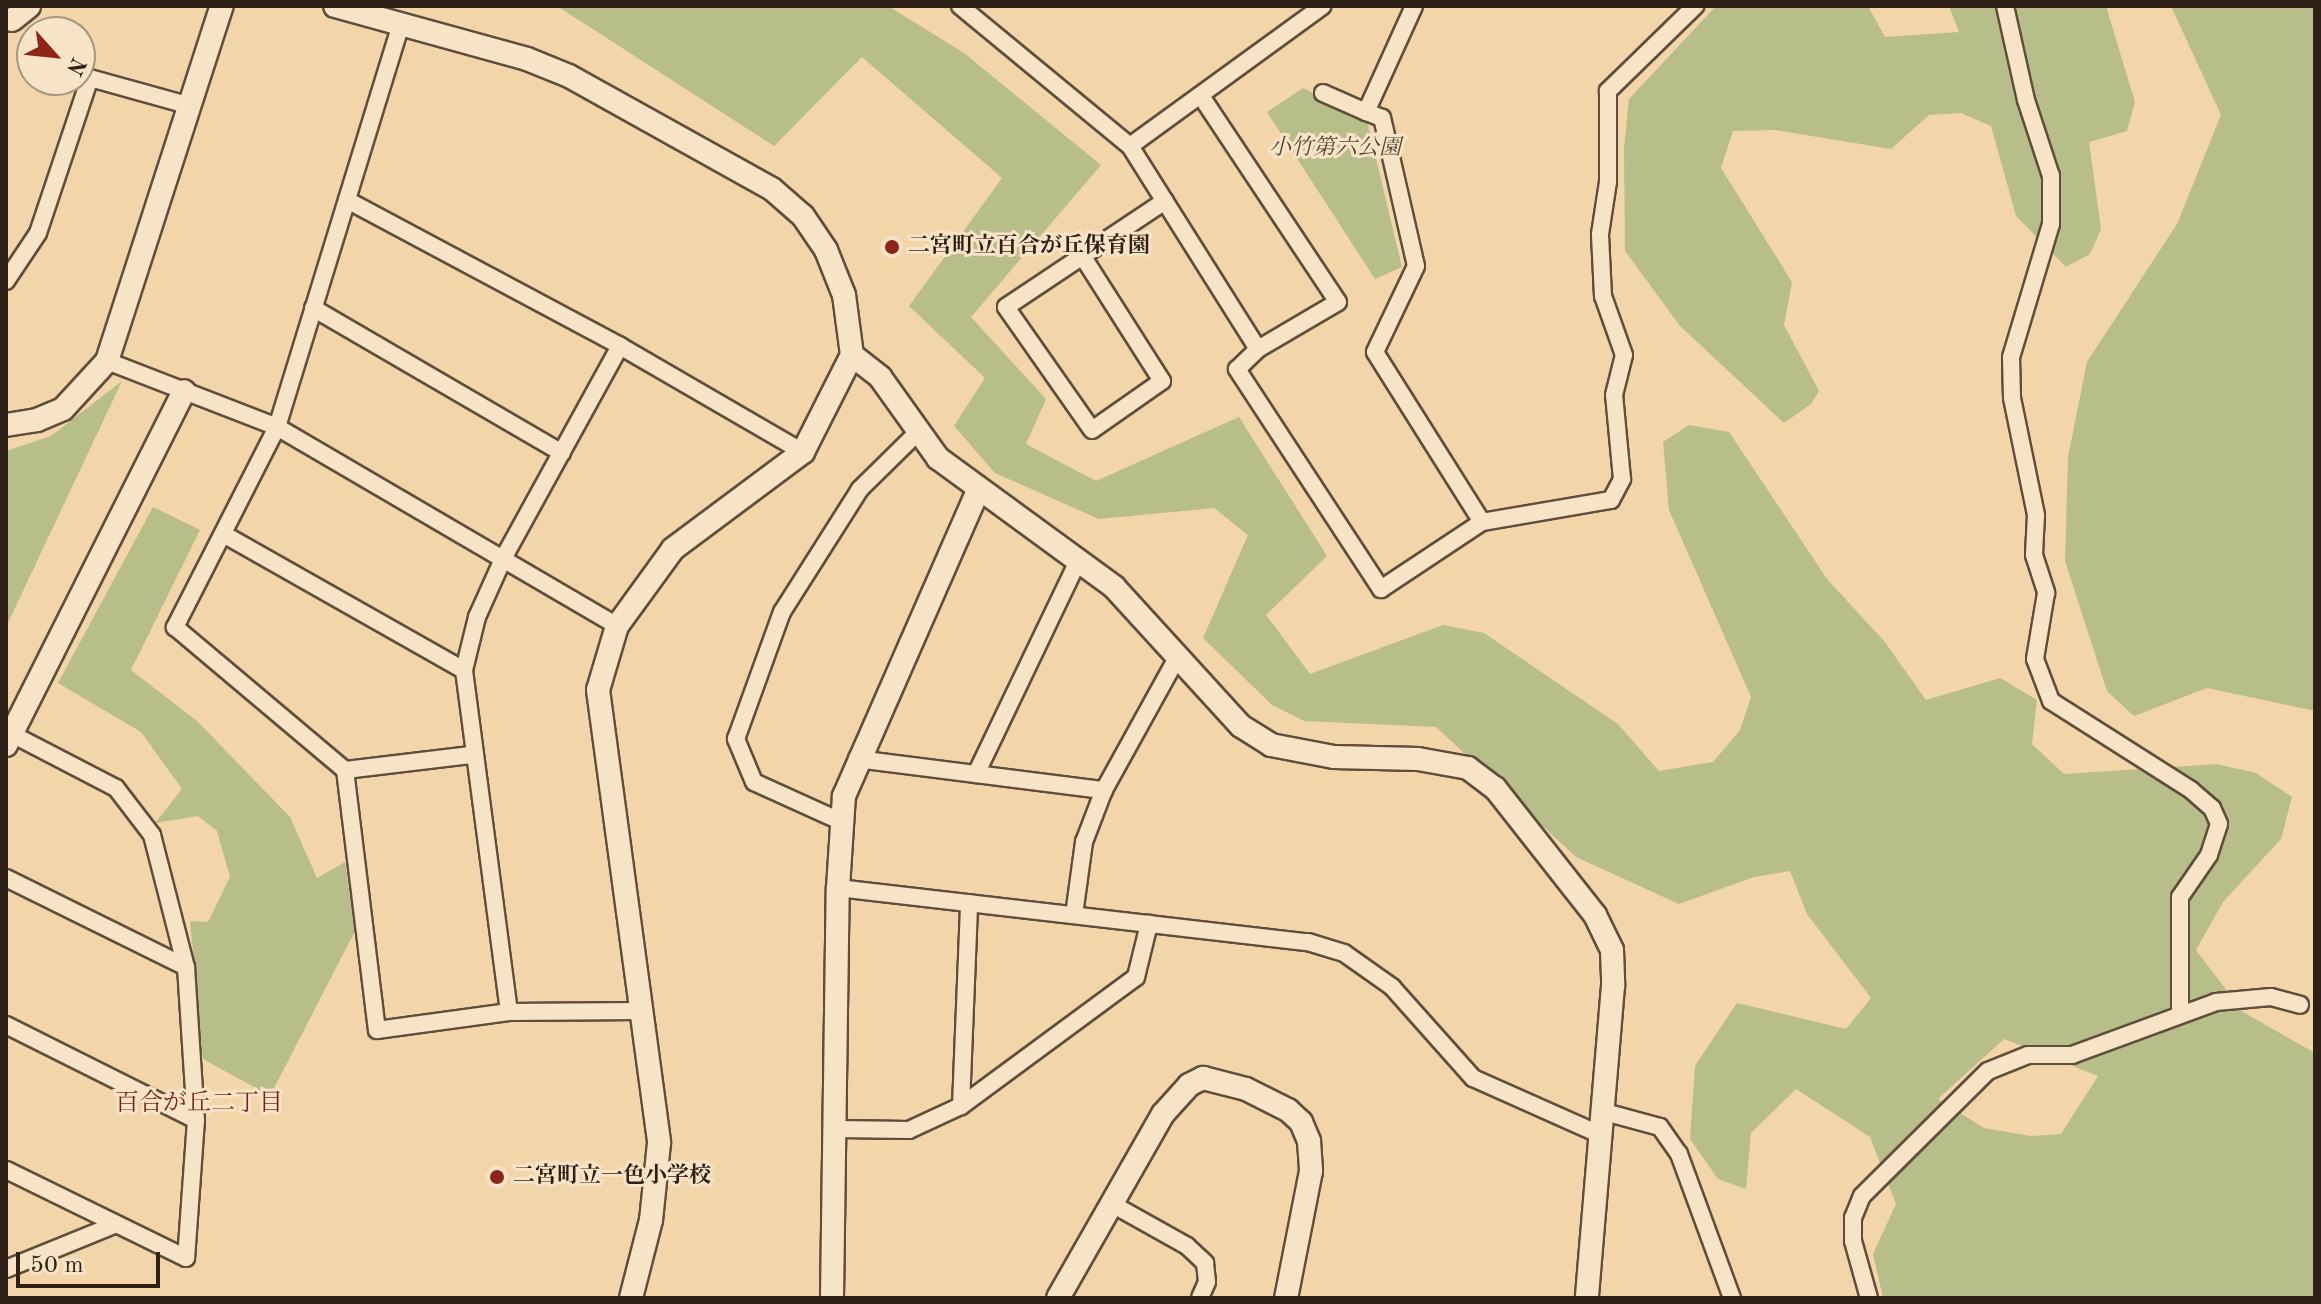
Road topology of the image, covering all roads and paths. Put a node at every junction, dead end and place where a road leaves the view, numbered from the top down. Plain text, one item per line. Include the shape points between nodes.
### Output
1 (222, 6) edge
2 (335, 6) edge
3 (960, 6) edge
4 (1323, 6) edge
5 (1414, 6) edge
6 (1695, 6) edge
7 (2005, 6) edge
8 (401, 24) junction
9 (1323, 93) dead end
10 (1201, 96) junction
11 (191, 106) junction
12 (1366, 112) junction
13 (1130, 146) junction
14 (347, 200) junction
15 (1165, 201) junction
16 (1083, 257) junction
17 (6, 281) edge
18 (313, 308) junction
19 (620, 346) junction
20 (1258, 349) junction
21 (852, 355) junction
22 (107, 361) junction
23 (184, 391) junction
24 (6, 425) edge
25 (277, 427) junction
26 (920, 430) junction
27 (803, 452) junction
28 (562, 453) junction
29 (978, 491) junction
30 (1482, 522) junction
31 (225, 535) junction
32 (504, 557) junction
33 (1079, 559) junction
34 (617, 626) junction
35 (1178, 656) junction
36 (464, 670) junction
37 (8, 736) edge
38 (471, 755) junction
39 (857, 759) junction
40 (345, 770) junction
41 (976, 774) junction
42 (1104, 790) junction
43 (840, 821) junction
44 (6, 878) edge
45 (838, 888) junction
46 (969, 903) junction
47 (1074, 915) junction
48 (1149, 924) junction
49 (186, 967) junction
50 (2300, 1005) dead end
51 (640, 1011) junction
52 (2180, 1011) junction
53 (509, 1012) junction
54 (6, 1025) edge
55 (961, 1106) junction
56 (196, 1120) junction
57 (1600, 1122) junction
58 (838, 1129) junction
59 (6, 1170) edge
60 (1112, 1204) junction
61 (116, 1224) junction
62 (6, 1269) edge
63 (631, 1298) edge
64 (832, 1298) edge
65 (1058, 1298) edge
66 (1200, 1298) edge
67 (1286, 1298) edge
68 (1587, 1298) edge
69 (1732, 1298) edge
70 (1869, 1298) edge

1 - 11 street
2 - 8 street
3 - 13 street
4 - 10 street
5 - 12 street
6 - 30 street via 1608,91 1608,182 1600,234 1603,296 1624,355 1614,395 1622,479 1611,500
7 - 52 street via 2026,100 2051,176 2051,224 2011,357 2012,398 2036,515 2034,555 2046,593 2035,659 2051,701 2191,790 2212,808 2219,824 2214,846 2180,897
8 - 14 street
8 - 21 street via 569,76 772,189 803,216 837,272
9 - 12 street
10 - 13 street
10 - 20 street via 1338,302
11 - 17 street via 90,78 38,233
11 - 22 street
12 - 30 street via 1382,118 1416,266 1375,352
13 - 15 street
14 - 18 street
14 - 19 street
15 - 16 street
15 - 20 street
16 - 16 street via 1006,307 1092,430 1162,381
18 - 25 street
18 - 28 street
19 - 27 street
19 - 28 street
20 - 30 street via 1237,369 1381,589
21 - 26 street via 880,377
21 - 27 street
22 - 23 street
22 - 24 street via 63,409
23 - 25 street
23 - 37 street
25 - 31 street
25 - 32 street
26 - 29 street via 938,458
26 - 43 street via 860,489 782,612 736,739 754,782
27 - 34 street via 673,549
28 - 32 street
29 - 33 street
29 - 39 street
31 - 36 street
31 - 40 street via 175,627
32 - 34 street
32 - 36 street via 477,617
33 - 35 street via 1114,587
33 - 41 street
34 - 51 street via 598,690
35 - 42 street
35 - 57 street via 1241,726 1271,745 1334,757 1418,759 1468,768 1495,788 1595,915 1612,950
36 - 38 street
37 - 49 street via 116,788 152,835
38 - 40 street
38 - 53 street
39 - 41 street
39 - 43 street
40 - 53 street via 377,1030
41 - 42 street
42 - 47 street via 1084,842
43 - 45 street
44 - 49 street
45 - 46 street
45 - 58 street
46 - 47 street
46 - 55 street
47 - 48 street
48 - 55 street via 1136,977
48 - 57 street via 1308,942 1344,953 1392,987 1473,1078
49 - 56 street
50 - 52 street via 2271,997
51 - 53 street
51 - 63 street via 659,1143 651,1220
52 - 70 street via 2072,1055 2028,1055 1988,1071 1949,1104 1862,1196 1853,1218 1853,1241
54 - 56 street
55 - 58 street via 909,1130
56 - 61 street via 186,1258
57 - 68 street
57 - 69 street via 1660,1127 1679,1154
58 - 64 street
59 - 61 street
60 - 65 street
60 - 66 street via 1187,1246 1205,1263 1207,1282
60 - 67 street via 1163,1114 1189,1085 1218,1079 1288,1110 1301,1122 1309,1141 1311,1171
61 - 62 street

